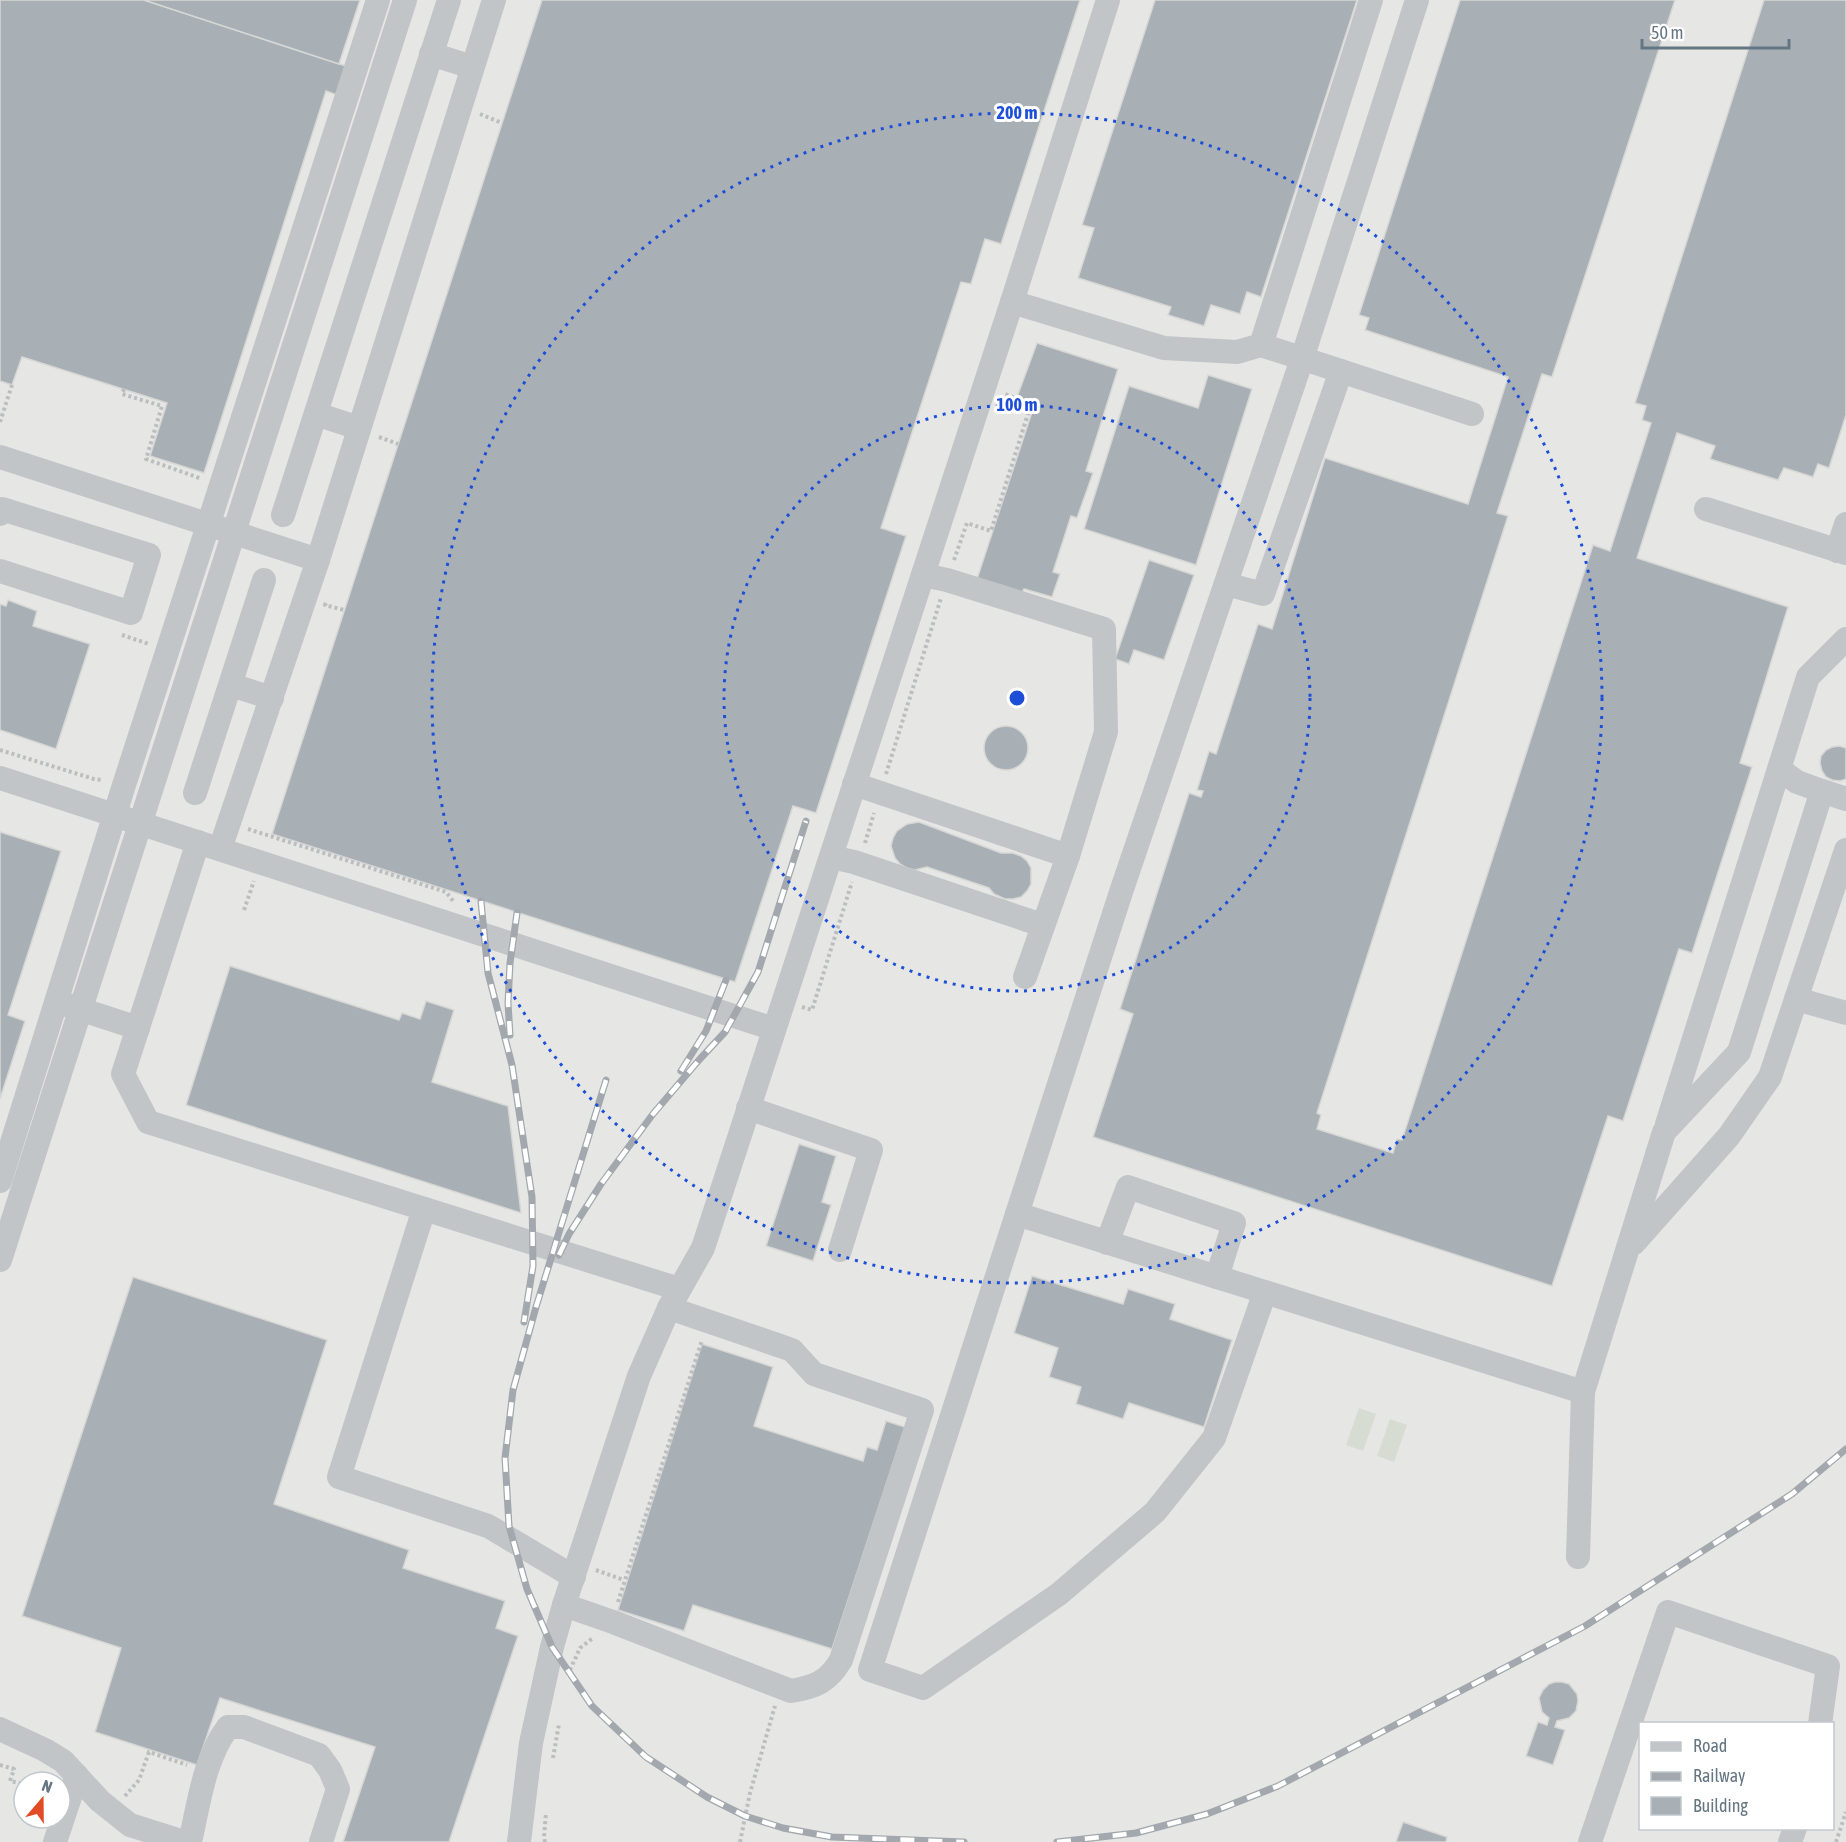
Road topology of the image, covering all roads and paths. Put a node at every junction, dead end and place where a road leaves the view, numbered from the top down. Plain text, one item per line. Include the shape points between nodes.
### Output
1 (378, 0) edge
2 (405, 0) edge
3 (449, 0) edge
4 (494, 0) edge
5 (1108, 0) edge
6 (1371, 0) edge
7 (1417, 0) edge
8 (432, 54) junction
9 (472, 67) junction
10 (1012, 302) junction
11 (275, 318) junction
12 (300, 326) junction
13 (1260, 345) junction
14 (1302, 359) junction
15 (1341, 371) junction
16 (12, 385) dead end
17 (124, 389) dead end
18 (316, 414) junction
19 (1472, 414) dead end
20 (0, 422) edge
21 (359, 428) junction
22 (0, 457) edge
23 (211, 482) dead end
24 (1706, 509) dead end
25 (0, 514) edge
26 (283, 515) dead end
27 (1846, 524) edge
28 (209, 525) junction
29 (234, 533) junction
30 (1842, 552) edge
31 (318, 560) junction
32 (0, 571) edge
33 (923, 575) junction
34 (264, 580) dead end
35 (1226, 584) junction
36 (328, 596) dead end
37 (344, 610) dead end
38 (1846, 639) edge
39 (231, 685) junction
40 (272, 698) junction
41 (0, 750) edge
42 (1779, 769) junction
43 (0, 778) edge
44 (112, 781) dead end
45 (854, 784) junction
46 (1822, 791) junction
47 (195, 793) dead end
48 (1846, 799) edge
49 (115, 815) junction
50 (229, 823) junction
51 (141, 824) junction
52 (209, 846) junction
53 (1846, 850) edge
54 (1068, 856) junction
55 (842, 859) junction
56 (461, 910) dead end
57 (1042, 925) junction
58 (1025, 977) dead end
59 (1796, 999) junction
60 (57, 1001) junction
61 (81, 1009) junction
62 (1846, 1013) edge
63 (138, 1028) junction
64 (774, 1029) junction
65 (748, 1108) junction
66 (1664, 1132) junction
67 (0, 1181) edge
68 (424, 1209) junction
69 (1017, 1214) junction
70 (1107, 1242) junction
71 (840, 1250) dead end
72 (1628, 1250) junction
73 (0, 1260) edge
74 (1216, 1277) junction
75 (1265, 1292) junction
76 (674, 1299) junction
77 (1583, 1392) junction
78 (1578, 1557) dead end
79 (574, 1577) junction
80 (564, 1605) junction
81 (778, 1696) dead end
82 (1820, 1722) edge
83 (0, 1730) edge
84 (0, 1765) edge
85 (14, 1770) edge
86 (206, 1771) junction
87 (77, 1776) junction
88 (114, 1811) junction
89 (1846, 1812) edge
90 (55, 1842) edge
91 (184, 1842) edge
92 (190, 1842) edge
93 (321, 1842) edge
94 (519, 1842) edge
95 (740, 1842) edge
96 (1590, 1842) edge
97 (1836, 1842) edge

1 - 11 lane
2 - 12 lane
3 - 8 lane
4 - 9 lane
5 - 10 lane
6 - 13 lane
7 - 14 lane
8 - 9 lane
8 - 18 lane
9 - 21 lane
10 - 13 lane via 1164,348 1237,352
10 - 33 lane
11 - 12 lane
11 - 28 lane
12 - 29 lane
13 - 14 lane
14 - 15 lane
14 - 35 lane
15 - 19 lane
15 - 35 lane via 1263,594
16 - 20 path
17 - 23 path via 122,394 162,406 146,459
18 - 21 lane
18 - 26 lane
21 - 31 lane
22 - 28 lane
24 - 30 lane
25 - 32 lane via 2,509 149,555 131,613
27 - 30 lane
28 - 29 lane
28 - 49 lane
29 - 31 lane
29 - 51 lane
31 - 40 lane
33 - 45 lane
33 - 54 lane via 1104,629 1106,732
34 - 39 lane
35 - 69 lane
36 - 37 path via 325,604
38 - 42 lane via 1808,677
39 - 40 lane
39 - 47 lane
40 - 50 lane
41 - 44 path
42 - 46 lane via 1797,782
42 - 66 lane
43 - 49 lane
45 - 54 lane
45 - 55 lane
46 - 48 lane
46 - 66 lane via 1738,1052
49 - 51 lane
49 - 60 lane
50 - 52 lane
50 - 56 path via 447,892
51 - 52 lane
51 - 61 lane
52 - 63 lane
52 - 64 lane
53 - 59 lane
54 - 57 lane
55 - 57 lane
55 - 64 lane
57 - 58 lane
59 - 62 lane
59 - 72 lane via 1770,1077 1729,1136
60 - 61 lane
60 - 67 lane
61 - 63 lane
61 - 73 lane
63 - 68 lane via 123,1074 148,1122
64 - 65 lane
65 - 71 lane via 871,1150
65 - 76 lane via 703,1248
66 - 72 lane
68 - 76 lane
68 - 79 lane via 339,1477 488,1526
69 - 70 lane
69 - 75 lane via 870,1670 923,1688 1059,1594 1155,1512 1214,1438
70 - 74 lane
70 - 74 lane via 1128,1187 1234,1223
72 - 77 lane
74 - 75 lane
75 - 77 lane
76 - 79 lane via 639,1376
76 - 80 lane via 792,1350 814,1374 922,1410 841,1660 820,1683 791,1691
77 - 78 lane
79 - 80 lane
80 - 94 lane via 531,1743
81 - 95 path
82 - 96 lane via 1828,1666 1668,1612
83 - 87 lane via 45,1750
84 - 85 path
86 - 88 path via 149,1752 139,1780
86 - 92 lane
86 - 93 lane via 228,1727 244,1727 319,1755 338,1789
87 - 88 lane
87 - 90 lane
88 - 91 lane via 130,1825
89 - 97 path

